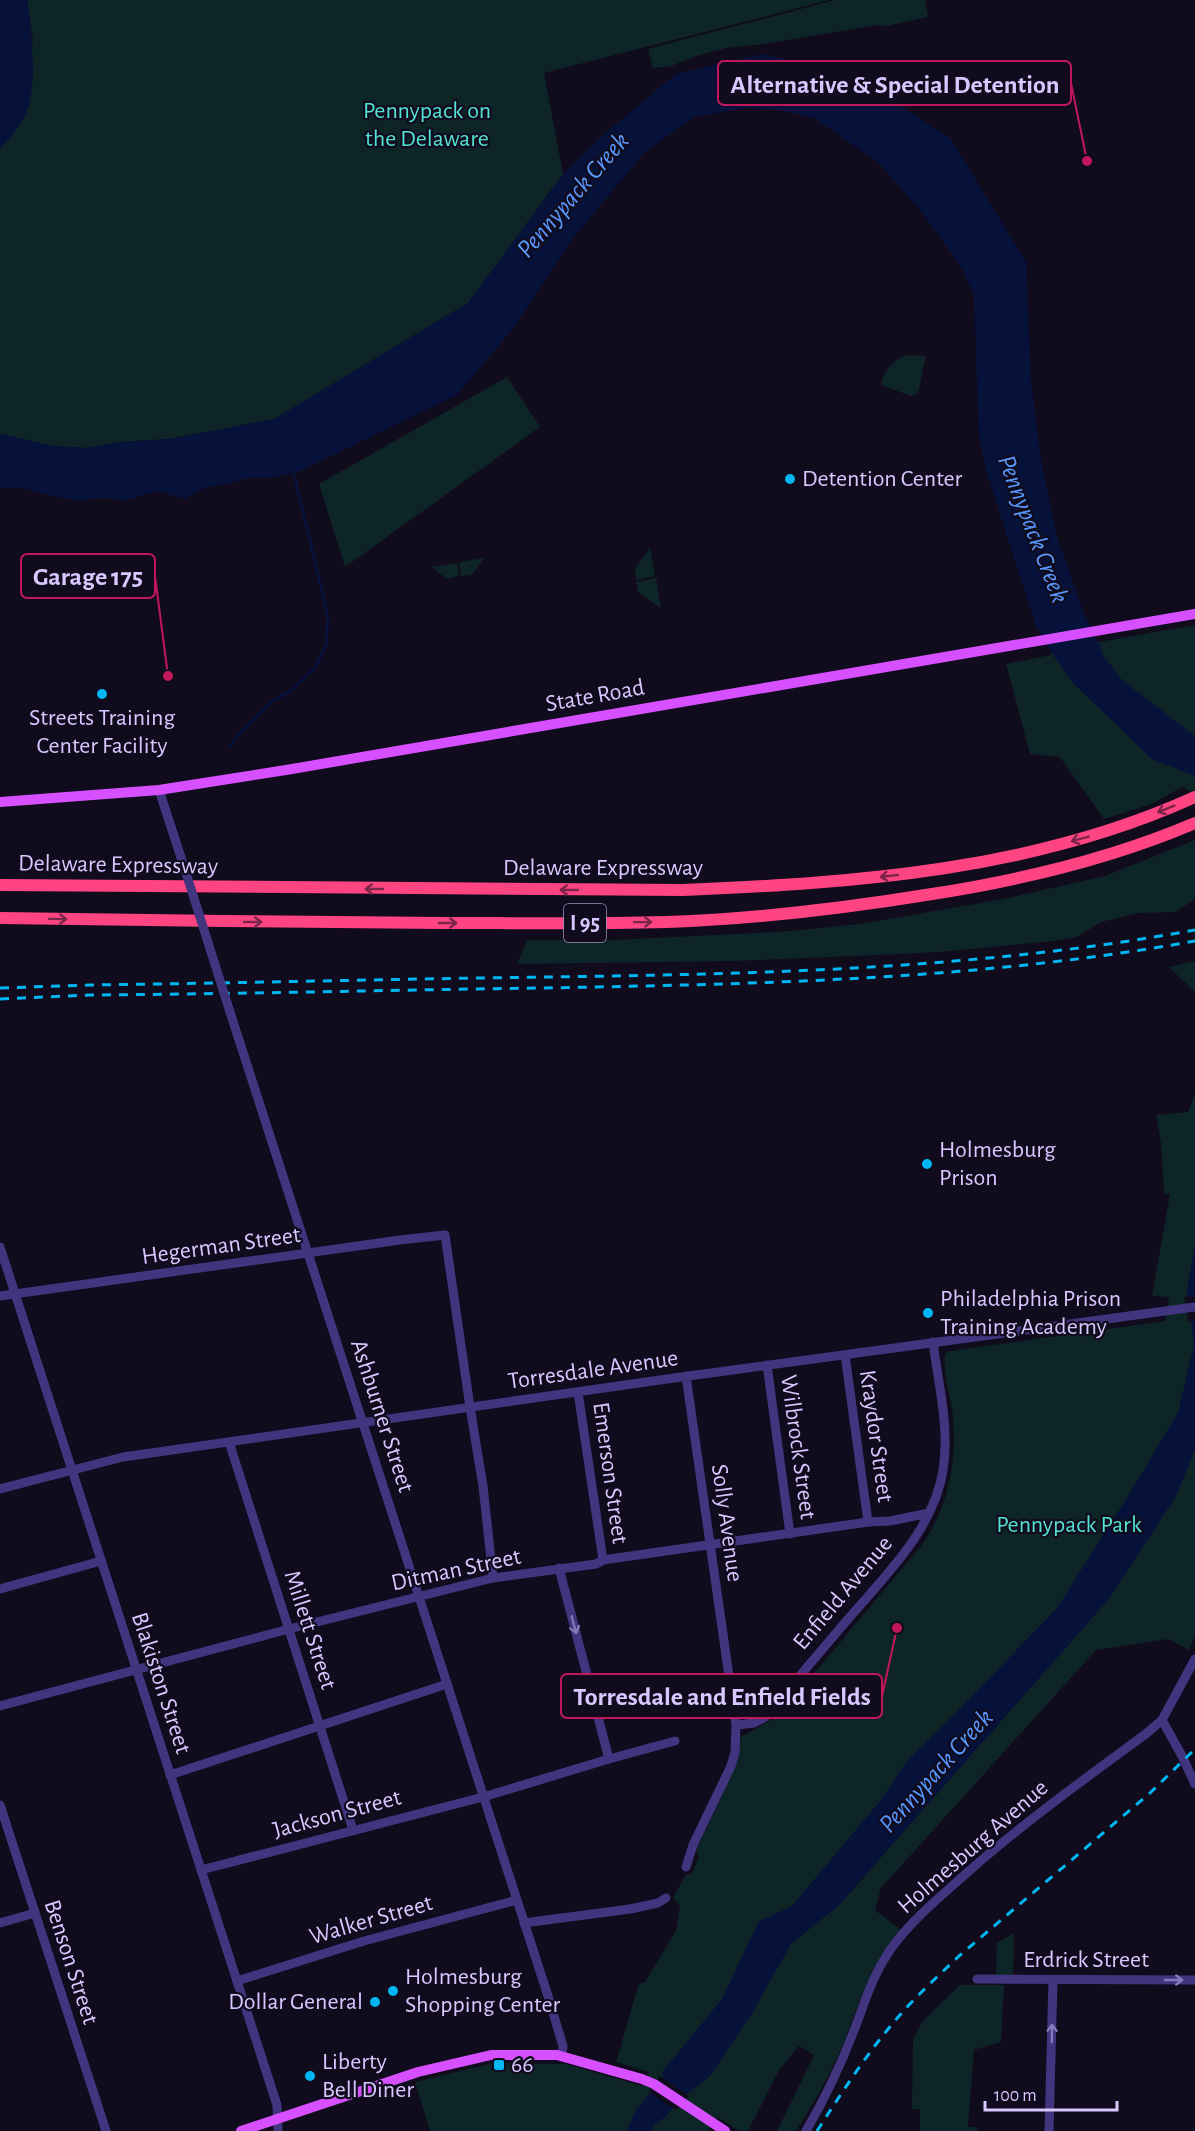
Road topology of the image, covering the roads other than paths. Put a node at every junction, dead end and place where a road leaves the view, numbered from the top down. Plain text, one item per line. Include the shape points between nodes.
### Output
1 (1195, 614) edge
2 (159, 790) junction
3 (1195, 797) edge
4 (0, 802) edge
5 (1195, 823) edge
6 (0, 885) edge
7 (0, 918) edge
8 (0, 1248) edge
9 (309, 1253) junction
10 (15, 1294) junction
11 (0, 1296) edge
12 (1195, 1307) edge
13 (933, 1342) junction
14 (845, 1355) junction
15 (767, 1365) junction
16 (686, 1376) junction
17 (579, 1392) junction
18 (470, 1407) junction
19 (363, 1423) junction
20 (229, 1442) junction
21 (71, 1470) junction
22 (0, 1489) edge
23 (929, 1514) junction
24 (868, 1522) junction
25 (790, 1534) junction
26 (710, 1545) junction
27 (603, 1560) junction
28 (101, 1561) junction
29 (559, 1568) junction
30 (493, 1578) junction
31 (0, 1589) edge
32 (420, 1597) junction
33 (289, 1629) junction
34 (1195, 1659) edge
35 (137, 1671) junction
36 (447, 1684) junction
37 (0, 1706) edge
38 (1162, 1720) junction
39 (736, 1725) junction
40 (320, 1726) junction
41 (675, 1741) dead end
42 (609, 1759) junction
43 (170, 1775) junction
44 (1195, 1784) edge
45 (483, 1797) junction
46 (0, 1805) edge
47 (353, 1830) junction
48 (686, 1867) dead end
49 (201, 1870) junction
50 (666, 1898) dead end
51 (516, 1900) junction
52 (35, 1913) junction
53 (0, 1923) edge
54 (524, 1923) junction
55 (977, 1979) dead end
56 (1053, 1980) junction
57 (1195, 1980) edge
58 (237, 1982) junction
59 (562, 2056) junction
60 (278, 2119) junction
61 (106, 2131) edge
62 (241, 2131) edge
63 (278, 2131) edge
64 (725, 2131) edge
65 (806, 2131) edge
66 (1049, 2131) edge

1 - 2 main road, State Road
2 - 4 main road, State Road
2 - 9 street, Ashburner Street, bridge
3 -> 6 highway, Delaware Expressway / I 95 via 1136,821 1058,845 961,866 785,886 672,890
7 -> 5 highway, I 95 via 681,921 880,903 959,890 1068,867
8 - 10 street, Blakiston Street
9 - 10 street, Hegerman Street
9 - 18 street, Hegerman Street via 446,1236
9 - 19 street, Ashburner Street
10 - 11 street, Hegerman Street
10 - 21 street, Blakiston Street
12 - 13 street, Torresdale Avenue
13 - 14 street, Torresdale Avenue
13 - 23 street, Enfield Avenue via 945,1449 940,1487
14 - 15 street, Torresdale Avenue
14 - 24 street, Kraydor Street
15 - 16 street, Torresdale Avenue
15 - 25 street, Wilbrock Street
16 - 17 street, Torresdale Avenue
16 - 26 street, Solly Avenue
17 - 18 street, Torresdale Avenue
17 - 27 street, Emerson Street
18 - 19 street, Torresdale Avenue
18 - 30 street
19 - 20 street, Torresdale Avenue
19 - 32 street, Ashburner Street
20 - 21 street, Torresdale Avenue via 123,1457
20 - 33 street, Millett Street
21 - 22 street, Torresdale Avenue
21 - 28 street, Blakiston Street
23 - 24 street, Ditman Street
23 - 39 street, Enfield Avenue via 873,1590 765,1717
24 - 25 street, Ditman Street
25 - 26 street, Ditman Street
26 - 27 street, Ditman Street
26 - 39 street, Solly Avenue
27 - 29 street, Ditman Street
28 - 31 street
28 - 35 street, Blakiston Street
29 - 30 street, Ditman Street
29 -> 42 street
30 - 32 street, Ditman Street
32 - 33 street, Ditman Street
32 - 36 street, Ashburner Street
33 - 35 street, Ditman Street
33 - 40 street, Millett Street
34 - 38 street, Holmesburg Avenue
35 - 37 street, Ditman Street
35 - 43 street, Blakiston Street
36 - 40 street
36 - 45 street, Ashburner Street
38 - 44 street
38 - 65 street, Holmesburg Avenue via 1037,1814 904,1932 877,1972 830,2086
39 - 48 street via 731,1766
40 - 43 street
40 - 47 street, Millett Street
41 - 42 street, Jackson Street
42 - 45 street, Jackson Street
43 - 49 street, Blakiston Street
45 - 47 street, Jackson Street
45 - 51 street, Ashburner Street
46 - 52 street, Benson Street
47 - 49 street, Jackson Street
49 - 58 street, Blakiston Street
50 - 54 street via 630,1910
51 - 54 street, Ashburner Street
51 - 58 street, Walker Street via 364,1941
52 - 53 street
52 - 61 street, Benson Street
54 - 59 street, Ashburner Street via 563,2046
55 - 56 street, Erdrick Street
56 -> 57 street, Erdrick Street
66 -> 56 street
58 - 60 street, Blakiston Street via 277,2105
59 - 60 main road via 496,2054 443,2064
59 - 64 main road via 654,2084
60 - 62 main road
60 - 63 street, Blakiston Street

